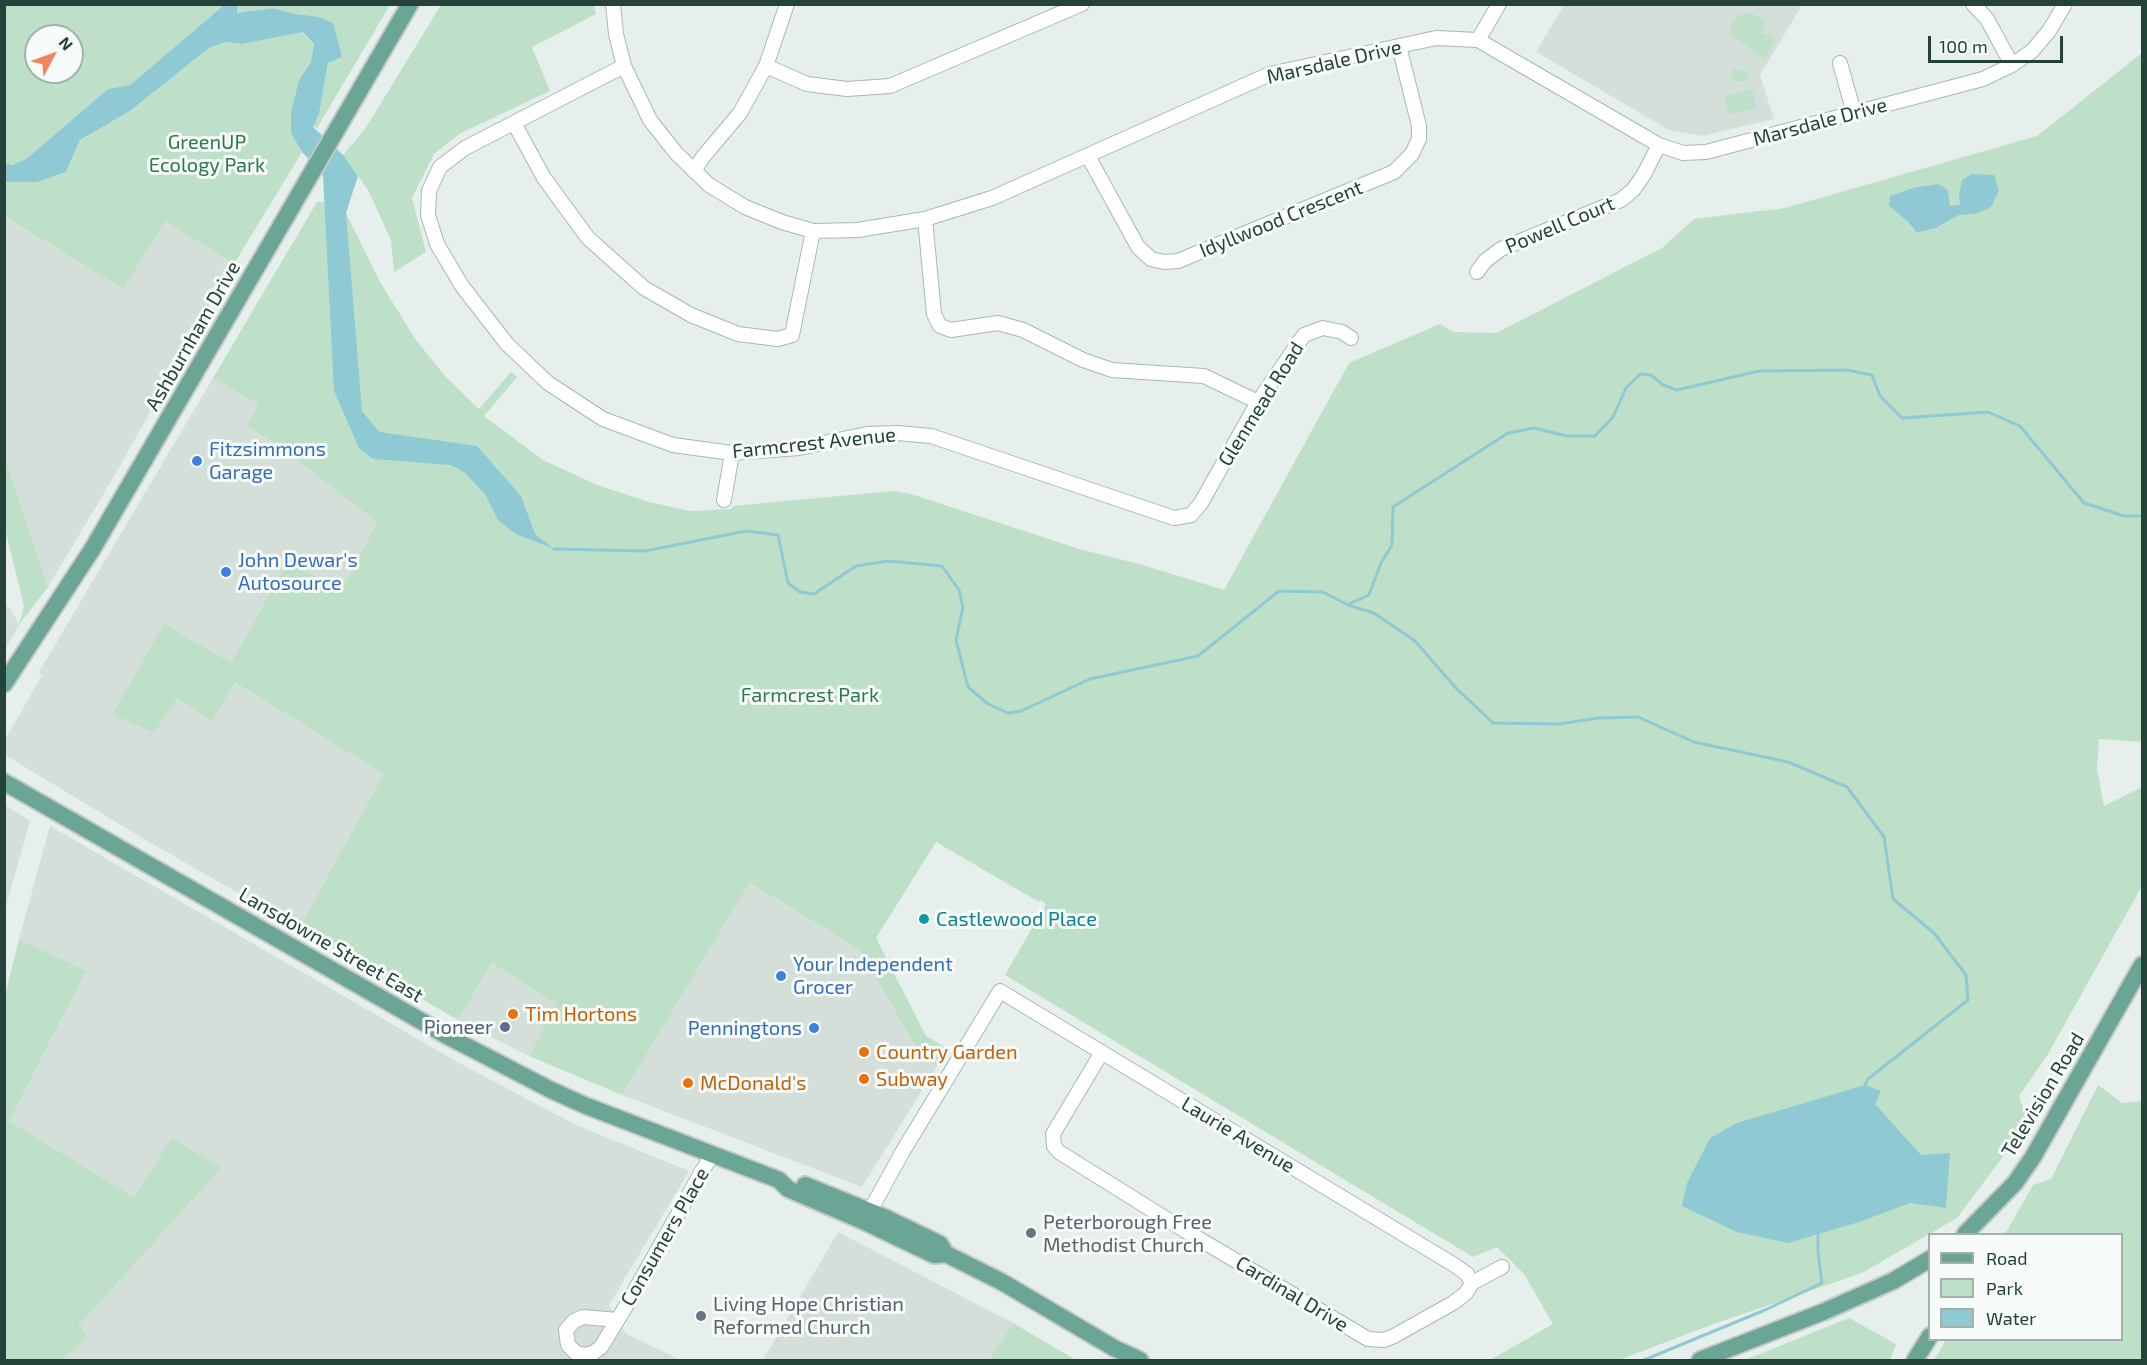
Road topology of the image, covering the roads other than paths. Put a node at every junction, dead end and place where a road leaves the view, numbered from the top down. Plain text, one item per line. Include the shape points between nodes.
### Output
1 (410, 4) edge
2 (613, 4) edge
3 (787, 4) edge
4 (1082, 4) edge
5 (1499, 4) edge
6 (1973, 4) edge
7 (2065, 4) edge
8 (1478, 40) junction
9 (1399, 46) junction
10 (1840, 63) dead end
11 (2013, 65) junction
12 (624, 66) junction
13 (766, 66) junction
14 (1854, 113) junction
15 (514, 123) junction
16 (1659, 145) junction
17 (1088, 156) junction
18 (694, 171) junction
19 (925, 219) junction
20 (813, 231) junction
21 (1477, 272) dead end
22 (1351, 338) dead end
23 (1258, 402) junction
24 (732, 453) junction
25 (724, 500) dead end
26 (1191, 515) joint
27 (4, 684) edge
28 (4, 782) edge
29 (2142, 965) edge
30 (1102, 1052) junction
31 (713, 1154) junction
32 (867, 1216) junction
33 (1966, 1233) edge
34 (1928, 1260) edge
35 (1502, 1267) dead end
36 (1472, 1283) junction
37 (617, 1320) dead end
38 (1928, 1338) edge
39 (1114, 1348) junction
40 (1130, 1360) edge
41 (1140, 1360) edge
42 (1700, 1360) edge
43 (1915, 1360) edge

1 - 27 main road, Ashburnham Drive via 93,548
2 - 12 street, Marsdale Drive
3 - 13 street
4 - 13 street via 890,86 847,89 807,84
5 - 8 street
6 - 11 street via 1987,18
7 - 11 street, Marsdale Drive via 2032,51
8 - 9 street, Marsdale Drive via 1436,38
8 - 16 street, Marsdale Drive
9 - 17 street, Marsdale Drive via 1270,74
9 - 17 street, Idyllwood Crescent via 1419,139 1412,154 1394,172 1178,261 1151,259 1138,247
10 - 14 street
11 - 14 street, Marsdale Drive via 1983,79
12 - 15 street, Farmcrest Avenue
12 - 18 street, Marsdale Drive via 650,120
13 - 18 street via 740,113
14 - 16 street, Marsdale Drive via 1706,152 1683,153
15 - 20 street via 544,178 588,238 644,288 691,315 738,334 778,339 792,335
15 - 24 street, Farmcrest Avenue via 465,148 441,167 429,191 428,215 436,243 462,286 507,344 548,383 603,419 673,445
16 - 21 street, Powell Court via 1643,176 1621,200 1501,249
17 - 19 street, Marsdale Drive via 992,198
18 - 20 street, Marsdale Drive via 745,207
19 - 20 street, Marsdale Drive via 858,230
19 - 23 street via 934,314 940,326 951,330 998,323 1023,330 1112,370 1204,376
22 - 23 street, Glenmead Road via 1323,328 1304,335
23 - 26 street, Glenmead Road
24 - 25 street
24 - 26 street, Farmcrest Avenue via 799,448 867,434 931,436 1174,518
28 - 31 main road, Lansdowne Street East via 449,1037 584,1105
29 - 33 main road, Television Road via 2033,1157 2015,1183
30 - 32 street, Laurie Avenue via 1000,991
30 - 36 street, Laurie Avenue via 1456,1266
30 - 36 street, Cardinal Drive via 1053,1134 1059,1152 1368,1339 1394,1336 1453,1303
31 - 32 main road, Lansdowne Street East via 779,1180 788,1189
31 - 37 street, Consumers Place
32 - 39 main road, Lansdowne Street East via 934,1255 946,1254 1002,1282
34 - 42 main road via 1893,1281 1823,1312
35 - 36 street, Cardinal Drive
38 - 43 main road
39 - 40 main road, Lansdowne Street East
39 - 41 main road, Lansdowne Street East

